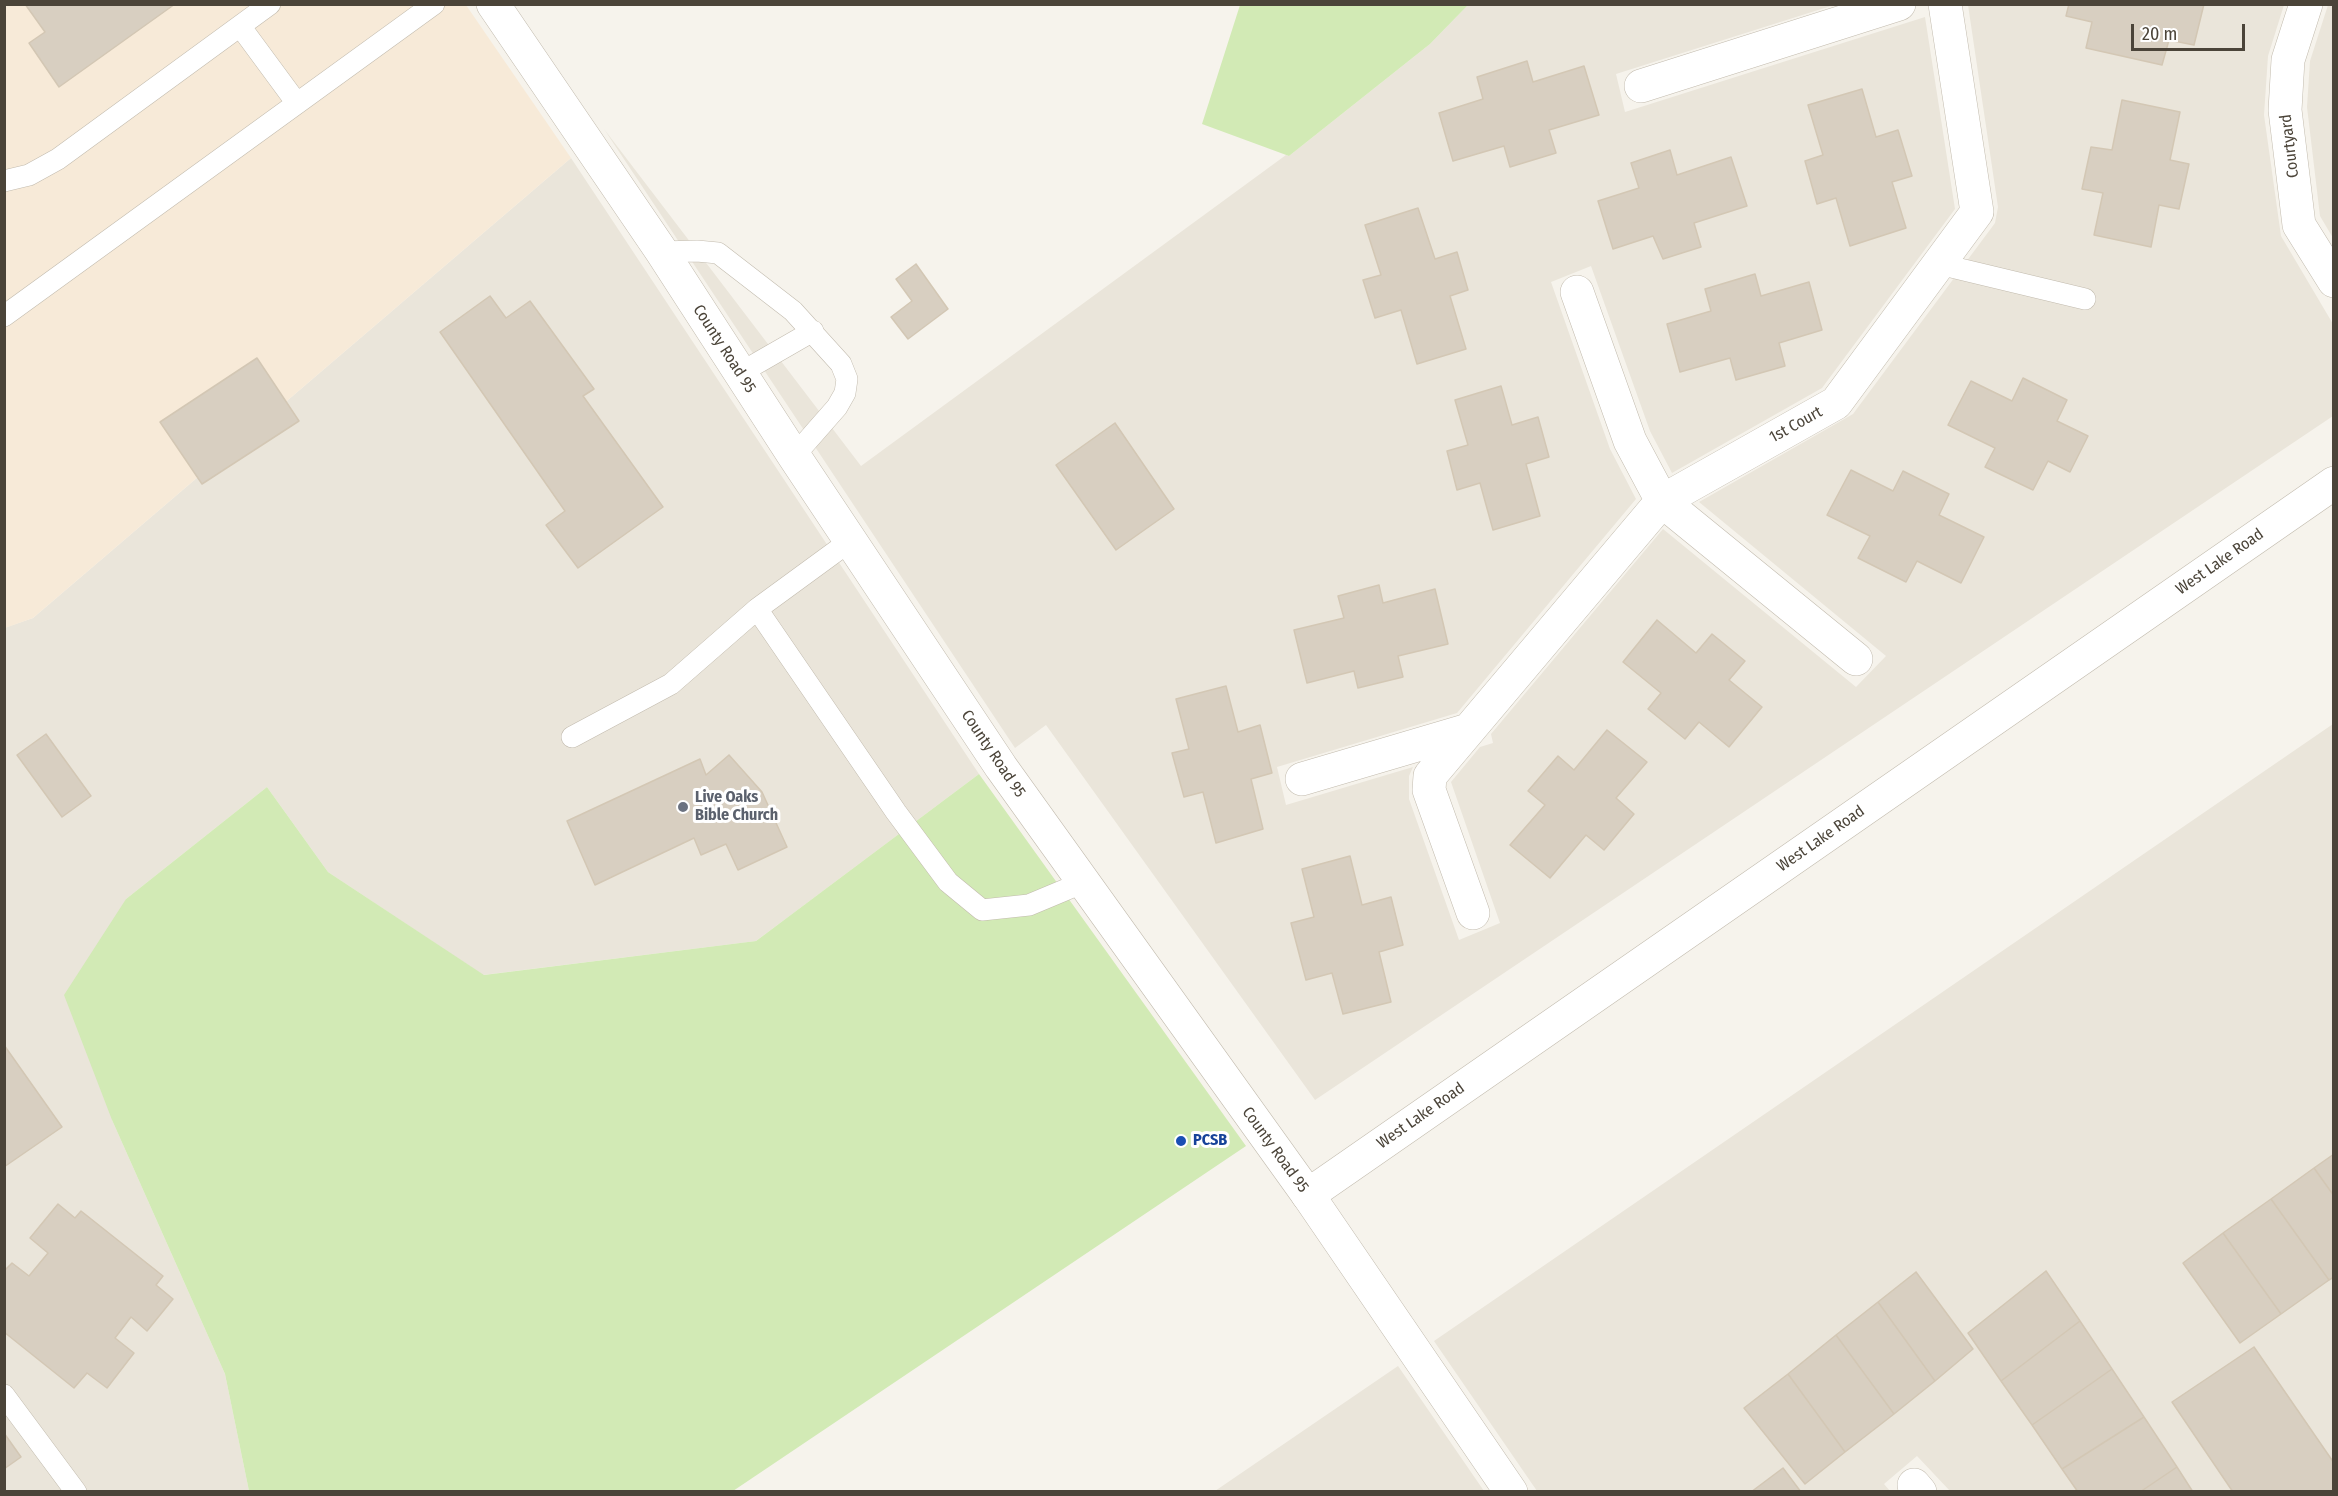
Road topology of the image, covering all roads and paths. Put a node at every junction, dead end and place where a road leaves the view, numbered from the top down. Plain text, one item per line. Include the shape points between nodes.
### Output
1 (270, 4) edge
2 (434, 4) edge
3 (493, 4) edge
4 (1899, 4) edge
5 (1945, 4) edge
6 (2306, 4) edge
7 (240, 26) junction
8 (1641, 86) dead end
9 (296, 102) junction
10 (4, 181) edge
11 (662, 252) junction
12 (1939, 264) junction
13 (2334, 281) edge
14 (1577, 292) dead end
15 (2085, 298) dead end
16 (4, 316) edge
17 (813, 331) junction
18 (740, 373) junction
19 (794, 456) junction
20 (2334, 483) edge
21 (1662, 501) junction
22 (850, 541) junction
23 (757, 609) junction
24 (1856, 659) dead end
25 (1468, 730) junction
26 (572, 736) dead end
27 (1302, 779) dead end
28 (1084, 882) junction
29 (1473, 913) dead end
30 (1308, 1194) junction
31 (4, 1395) edge
32 (76, 1491) edge
33 (1510, 1491) edge

1 - 7 lane
2 - 9 lane
3 - 11 street, County Road 95
4 - 8 street
5 - 12 street, 1st Court via 1977,212
6 - 13 street, Courtyard via 2288,60 2285,110 2300,225
7 - 9 lane
7 - 10 lane via 58,159 29,176
9 - 16 lane
11 - 17 lane via 718,253 767,288
11 - 18 street, County Road 95
12 - 15 lane
12 - 21 street, 1st Court via 1836,403
14 - 21 street via 1630,441
17 - 18 lane
17 - 19 lane via 841,364 847,379 845,393
18 - 19 street, County Road 95
19 - 22 street, County Road 95
20 - 30 street, West Lake Road
21 - 24 street
21 - 25 street, 1st Court
22 - 23 lane
22 - 28 street, County Road 95 via 1001,767
23 - 26 lane via 671,684
23 - 28 lane via 948,882 982,910 1029,905
25 - 27 street
25 - 29 street, 1st Court via 1430,776 1429,790
28 - 30 street, County Road 95
30 - 33 street, County Road 95
31 - 32 lane

